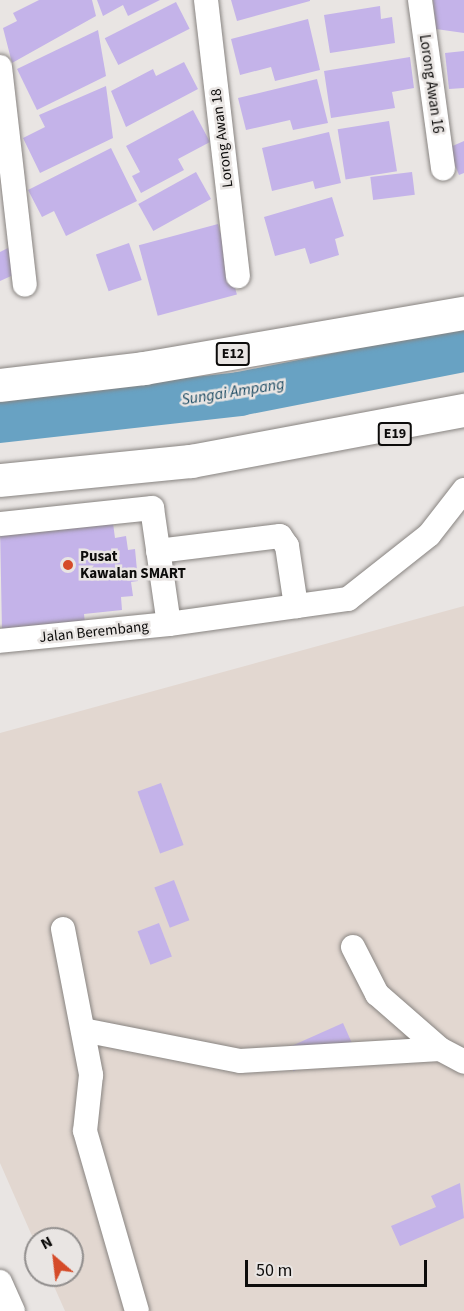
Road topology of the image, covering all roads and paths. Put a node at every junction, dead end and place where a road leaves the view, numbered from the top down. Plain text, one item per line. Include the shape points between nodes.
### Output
1 (206, 0) edge
2 (420, 0) edge
3 (0, 67) edge
4 (443, 168) dead end
5 (238, 276) dead end
6 (25, 285) dead end
7 (464, 313) edge
8 (0, 385) edge
9 (464, 410) edge
10 (464, 431) edge
11 (326, 438) junction
12 (0, 480) edge
13 (464, 490) edge
14 (0, 525) edge
15 (158, 551) junction
16 (296, 606) junction
17 (169, 624) junction
18 (0, 641) edge
19 (63, 928) dead end
20 (353, 947) dead end
21 (82, 1030) junction
22 (440, 1049) junction
23 (464, 1062) edge
24 (0, 1282) edge
25 (13, 1311) edge
26 (137, 1311) edge

1 - 5 street, Lorong Awan 18
2 - 4 street, Lorong Awan 16
3 - 6 street
7 - 8 highway, E12 via 144,368
9 - 11 highway
10 - 11 highway, E19
11 - 12 highway via 191,461
13 - 16 street via 429,535 387,573 348,599
14 - 15 street, Jalan Berembang via 152,508
15 - 16 street via 280,536 287,546
15 - 17 street, Jalan Berembang
16 - 17 street
17 - 18 street, Jalan Berembang
19 - 21 street
20 - 22 street via 367,983
21 - 22 street via 240,1061
21 - 26 street via 91,1075 85,1131
22 - 23 street
24 - 25 street

